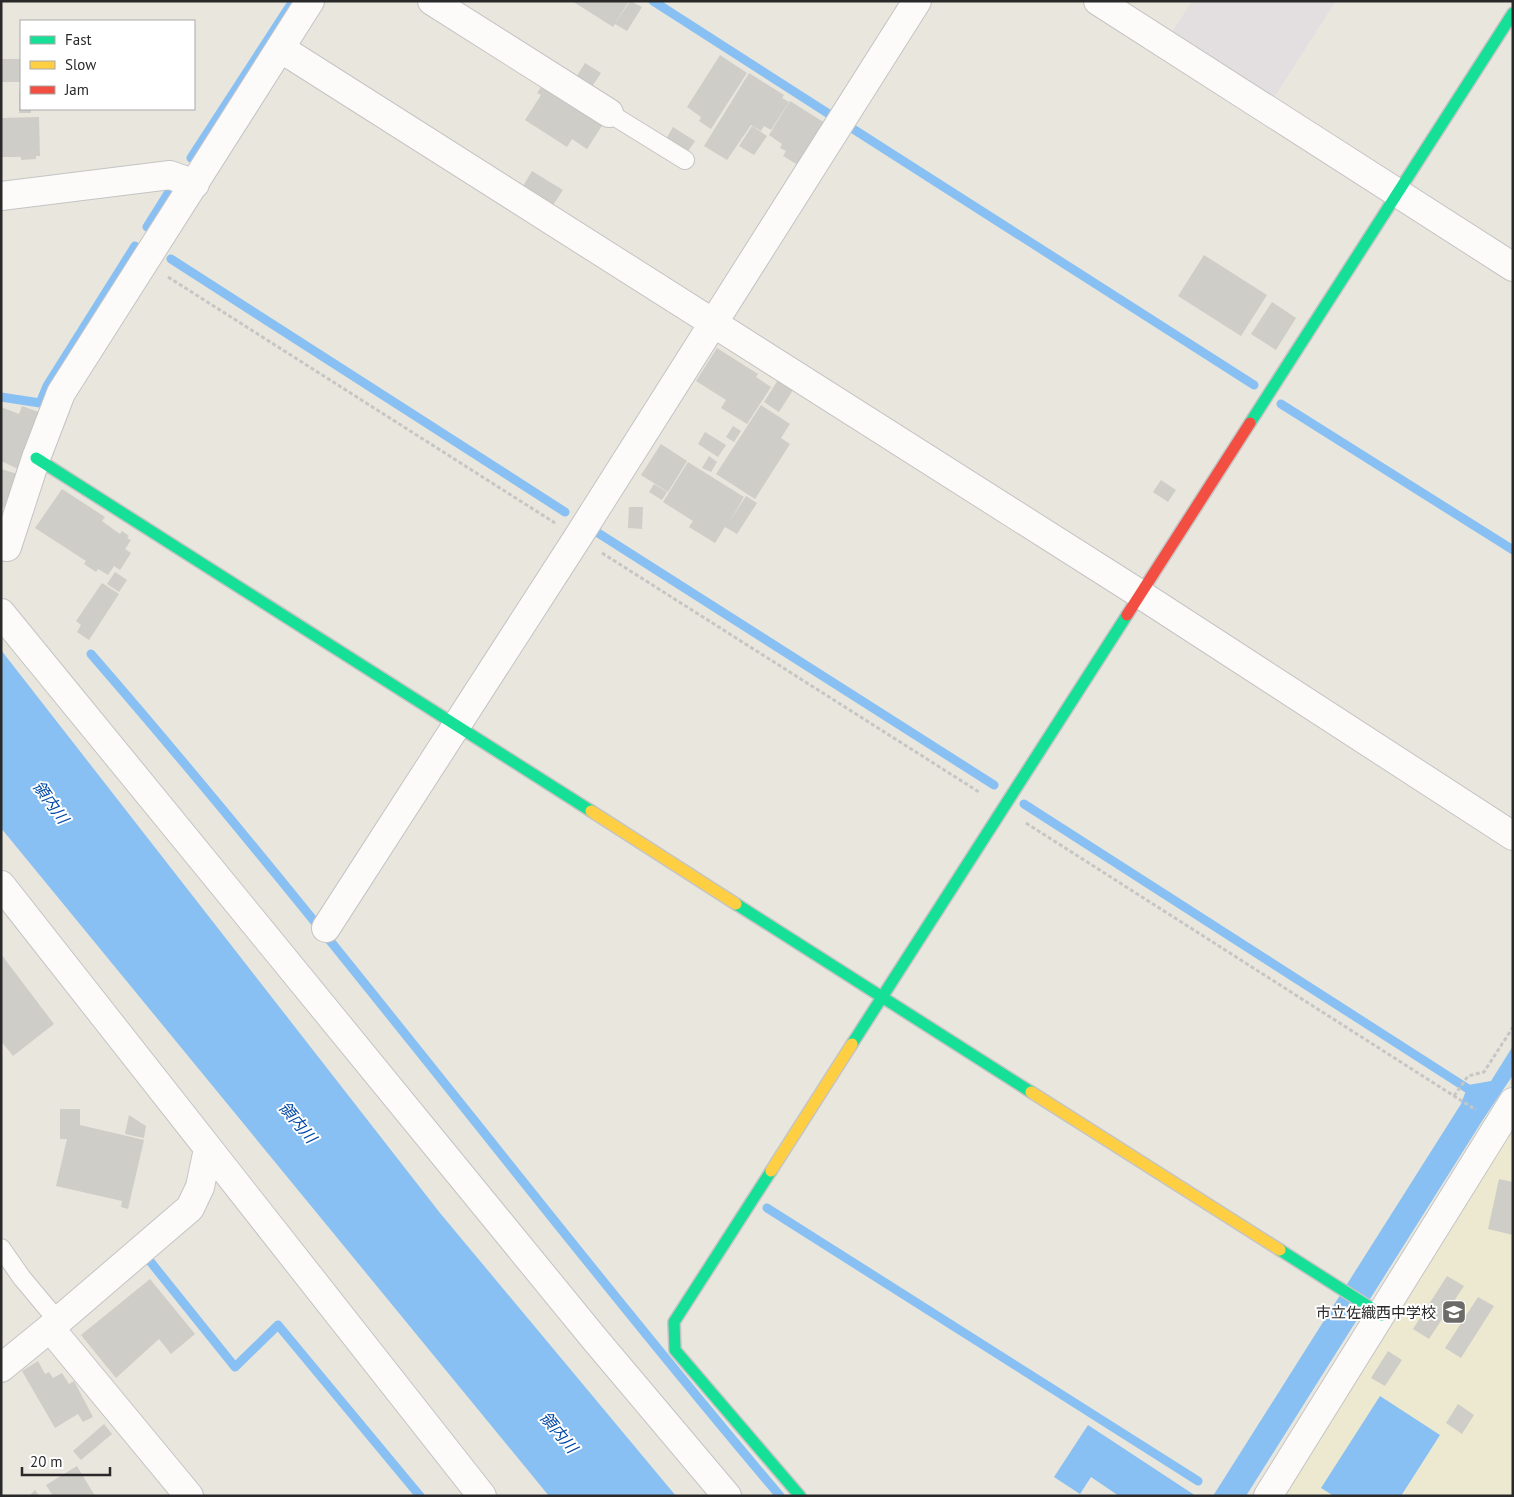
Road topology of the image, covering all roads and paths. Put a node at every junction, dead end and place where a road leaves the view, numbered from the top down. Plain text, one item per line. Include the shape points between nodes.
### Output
1 (310, 1) edge
2 (432, 1) edge
3 (917, 1) edge
4 (1098, 1) edge
5 (1513, 12) edge
6 (280, 48) junction
7 (609, 112) joint
8 (685, 160) dead end
9 (195, 184) junction
10 (1397, 193) junction
11 (1, 196) edge
12 (144, 262) junction
13 (1513, 267) edge
14 (714, 322) junction
15 (36, 458) junction
16 (578, 537) junction
17 (1, 546) edge
18 (1140, 594) junction
19 (1, 614) edge
20 (456, 724) junction
21 (1003, 808) junction
22 (1513, 836) edge
23 (1, 885) edge
24 (326, 928) dead end
25 (882, 997) junction
26 (1513, 1027) edge
27 (1513, 1102) edge
28 (208, 1149) junction
29 (1, 1248) edge
30 (1378, 1313) junction
31 (54, 1325) junction
32 (1, 1368) edge
33 (189, 1496) edge
34 (482, 1496) edge
35 (727, 1496) edge
36 (800, 1496) edge
37 (1268, 1496) edge

1 - 6 street
2 - 7 street
3 - 14 street
4 - 10 street
5 - 10 street
6 - 9 street
6 - 14 street
7 - 8 lane
9 - 11 street via 170,175
9 - 12 street
10 - 13 street
10 - 18 street
12 - 15 street via 61,393
12 - 16 path
14 - 16 street
14 - 18 street
15 - 17 street via 7,546
15 - 20 street
16 - 20 street
16 - 21 path
18 - 21 street
18 - 22 street
19 - 35 street
20 - 24 street
20 - 25 street
21 - 25 street
21 - 26 path via 1455,1096 1468,1076 1484,1072
23 - 28 street
25 - 30 street
25 - 36 street via 674,1322 675,1350
27 - 30 street
28 - 31 street via 200,1187 190,1208
28 - 34 street
29 - 31 lane
30 - 37 street
31 - 32 street
31 - 33 street

